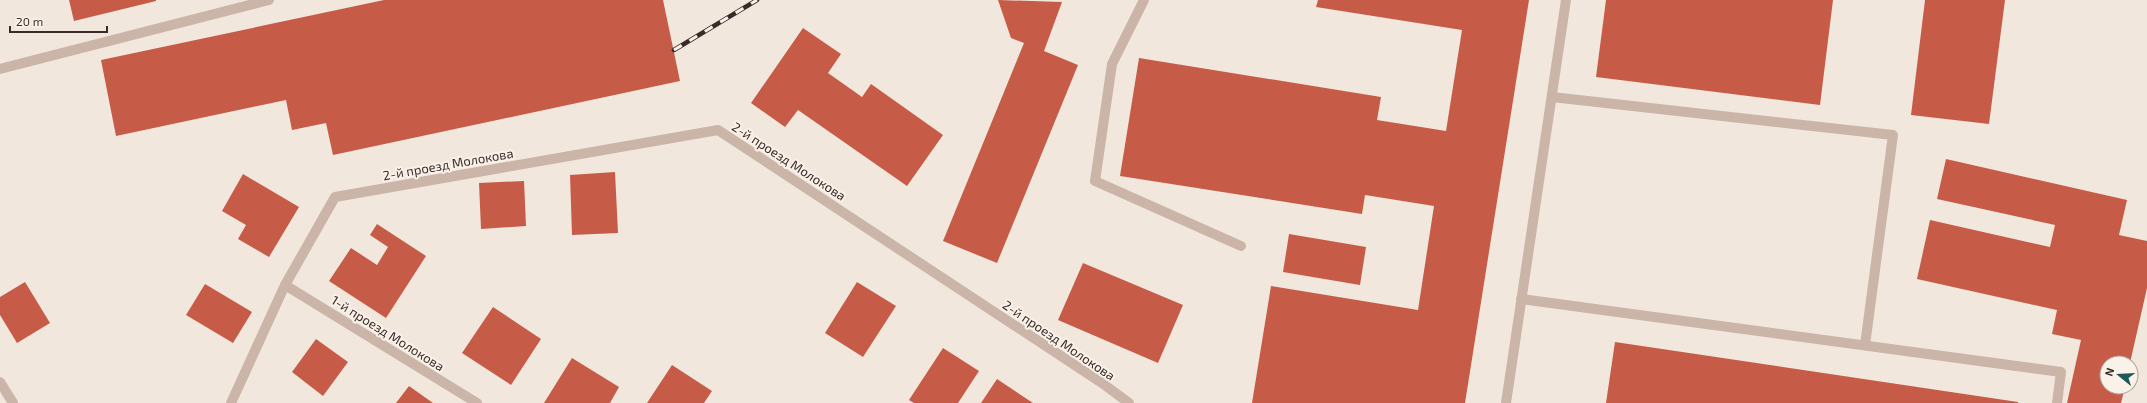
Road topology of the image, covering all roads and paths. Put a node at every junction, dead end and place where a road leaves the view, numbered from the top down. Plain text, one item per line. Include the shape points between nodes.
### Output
1 (269, 0) edge
2 (1144, 0) edge
3 (1566, 0) edge
4 (0, 69) edge
5 (1552, 97) junction
6 (1241, 246) dead end
7 (285, 285) junction
8 (1522, 299) junction
9 (1865, 345) junction
10 (0, 382) edge
11 (13, 403) edge
12 (231, 403) edge
13 (477, 403) edge
14 (1130, 403) edge
15 (1506, 403) edge
16 (2057, 403) edge

1 - 4 street
2 - 6 street via 1112,64 1095,182
3 - 5 street
5 - 8 street
5 - 9 street via 1893,135
7 - 12 street
7 - 13 street, 1-й проезд Молокова
7 - 14 street, 2-й проезд Молокова via 335,196 718,130
8 - 9 street
8 - 15 street
9 - 16 street via 2061,372
10 - 11 street

